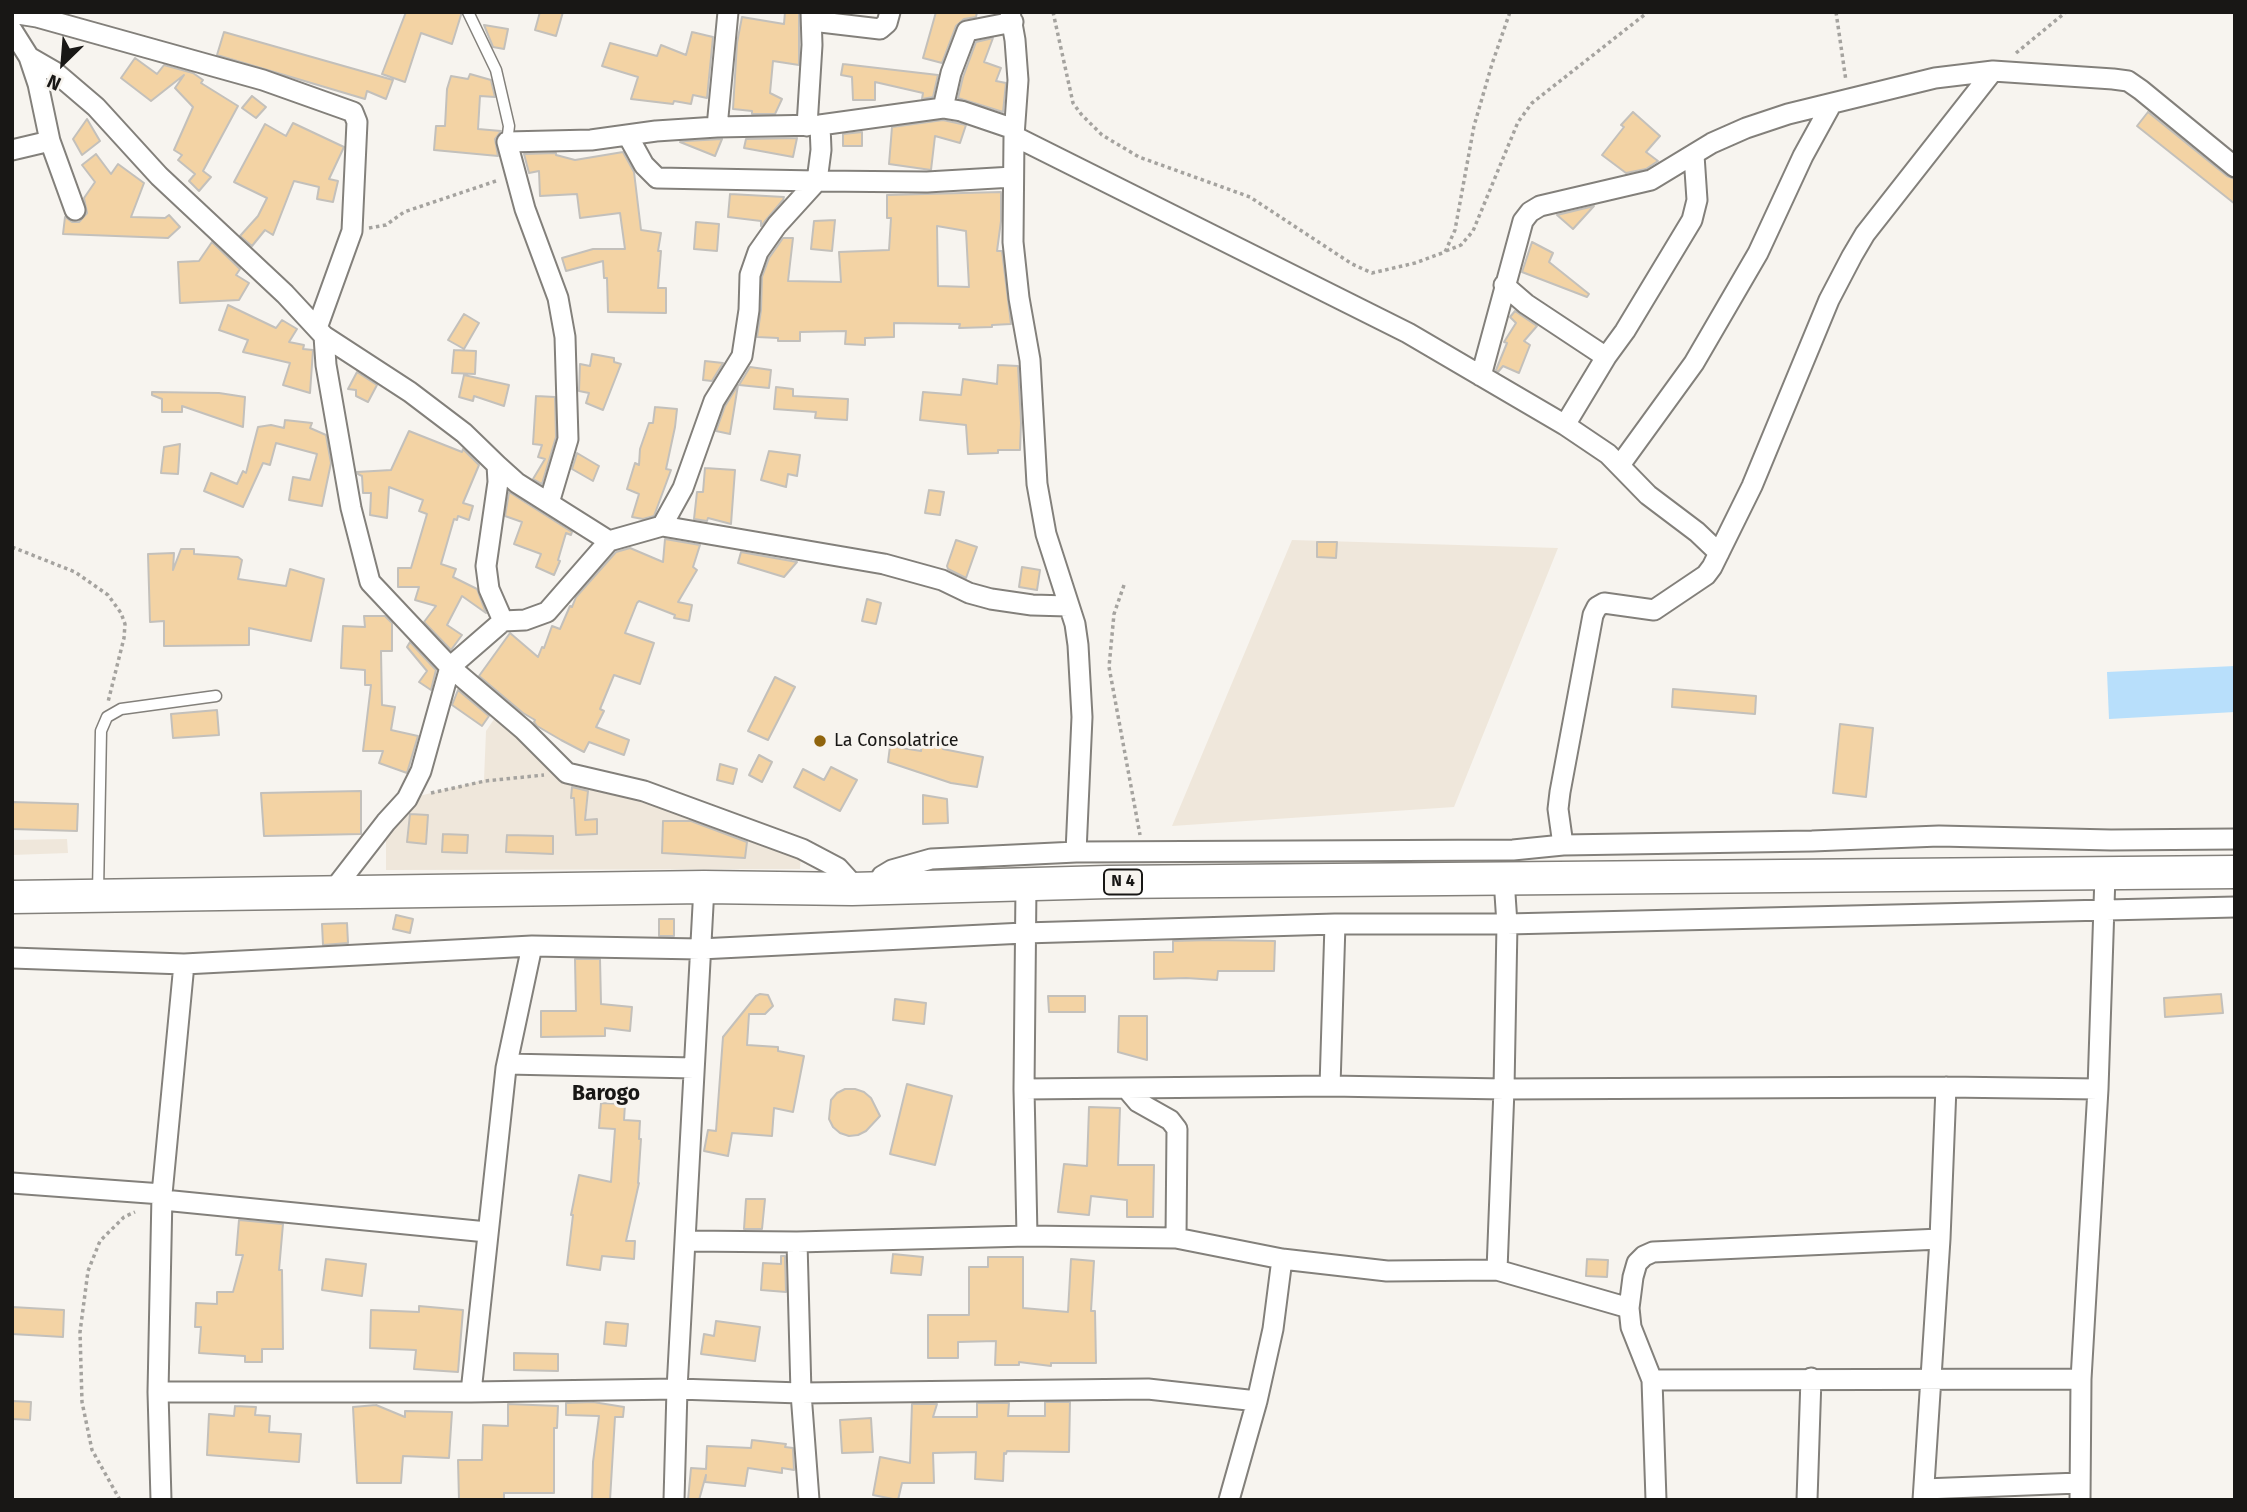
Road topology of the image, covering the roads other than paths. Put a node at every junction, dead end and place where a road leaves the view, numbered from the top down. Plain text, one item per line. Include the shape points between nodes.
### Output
1 (467, 12) edge
2 (728, 12) edge
3 (890, 12) edge
4 (12, 13) edge
5 (811, 17) edge
6 (1011, 17) edge
7 (12, 30) edge
8 (29, 57) junction
9 (1993, 71) junction
10 (1831, 105) junction
11 (943, 108) junction
12 (814, 125) junction
13 (718, 127) junction
14 (1014, 133) junction
15 (628, 136) junction
16 (50, 141) junction
17 (506, 142) junction
18 (12, 150) edge
19 (1694, 155) junction
20 (2235, 167) edge
21 (1013, 177) junction
22 (817, 181) junction
23 (75, 210) dead end
24 (1504, 285) junction
25 (321, 332) junction
26 (1606, 357) junction
27 (1481, 376) junction
28 (1565, 425) junction
29 (498, 465) junction
30 (1620, 465) junction
31 (549, 503) junction
32 (662, 526) junction
33 (609, 541) junction
34 (1719, 553) junction
35 (1068, 606) junction
36 (503, 621) junction
37 (450, 667) junction
38 (216, 696) dead end
39 (2235, 839) edge
40 (1563, 845) junction
41 (1076, 852) junction
42 (2235, 872) edge
43 (2105, 874) junction
44 (1504, 879) junction
45 (1026, 885) junction
46 (704, 887) junction
47 (864, 888) junction
48 (331, 893) junction
49 (98, 896) junction
50 (12, 897) edge
51 (2235, 907) edge
52 (2103, 909) junction
53 (1335, 924) junction
54 (1507, 924) junction
55 (1024, 933) junction
56 (532, 946) junction
57 (700, 949) junction
58 (12, 958) edge
59 (184, 964) junction
60 (507, 1064) junction
61 (694, 1068) junction
62 (1330, 1086) junction
63 (1946, 1087) junction
64 (1024, 1089) junction
65 (1127, 1089) junction
66 (1504, 1089) junction
67 (2098, 1089) junction
68 (12, 1183) edge
69 (163, 1197) junction
70 (487, 1231) junction
71 (1027, 1236) junction
72 (1176, 1238) junction
73 (1940, 1239) junction
74 (686, 1241) junction
75 (797, 1242) junction
76 (1282, 1259) junction
77 (1497, 1270) junction
78 (1629, 1308) junction
79 (1811, 1378) junction
80 (1932, 1378) junction
81 (2081, 1379) junction
82 (1652, 1380) junction
83 (677, 1388) junction
84 (159, 1392) junction
85 (471, 1392) junction
86 (801, 1393) junction
87 (1257, 1401) junction
88 (2080, 1492) edge
89 (1924, 1494) edge
90 (161, 1500) edge
91 (674, 1500) edge
92 (809, 1500) edge
93 (1229, 1500) edge
94 (1656, 1500) edge
95 (1807, 1500) edge

1 - 17 lane via 496,70 509,126
2 - 13 street
3 - 5 street via 880,29
4 - 25 street via 262,80 353,112 357,133 352,231
5 - 12 street
6 - 11 street via 967,31
6 - 14 street via 1018,79
7 - 8 street
8 - 16 street
8 - 25 street via 55,72 96,107 159,176
9 - 10 street via 1935,78
9 - 20 street via 2128,82
9 - 34 street via 1852,256
10 - 19 street via 1746,128
10 - 30 street via 1758,253 1694,363
11 - 12 street
11 - 14 street
12 - 13 street
12 - 22 street via 821,150
13 - 15 street
14 - 21 street
14 - 27 street via 1408,333
15 - 17 street
15 - 22 street via 657,178
16 - 18 street
16 - 23 street
17 - 31 street via 558,298 565,337 568,439
19 - 24 street via 1651,180 1530,212 1523,221
19 - 26 street via 1697,200 1692,220
21 - 22 street
21 - 35 street via 1013,242 1030,360 1037,484 1046,534
22 - 32 street via 758,252 750,275 741,356 714,401 682,488
24 - 26 street
24 - 27 street
25 - 29 street via 410,392
25 - 37 street via 351,508 370,582
26 - 28 street
27 - 28 street
28 - 30 street
29 - 31 street
29 - 36 street via 486,566 489,589
30 - 34 street via 1648,495
31 - 33 street
32 - 33 street
32 - 35 street via 884,564 991,599
33 - 36 street via 547,612 525,621
34 - 40 street via 1706,575 1654,610 1604,603 1597,607 1560,792
35 - 41 street via 1078,645 1082,717
36 - 37 street
37 - 47 street via 567,773 644,791 802,849 838,867
37 - 48 street via 421,771 407,799
38 - 49 lane via 121,709 107,718 101,732
39 - 40 street via 1939,836
40 - 41 street via 1513,850
41 - 47 street via 931,859 891,870
42 - 43 highway, N 4
43 - 44 highway, N 4
43 - 52 street
44 - 45 highway, N 4
44 - 54 street
45 - 47 highway, N 4
45 - 55 street
46 - 47 highway, N 4
46 - 48 highway, N 4
46 - 57 street
48 - 49 highway, N 4
49 - 50 highway, N 4
51 - 52 street
52 - 54 street
52 - 67 street
53 - 54 street
53 - 55 street
53 - 62 street
54 - 66 street
55 - 57 street
55 - 64 street
56 - 57 street
56 - 59 street
56 - 60 street
57 - 61 street
58 - 59 street
59 - 69 street
60 - 61 street
60 - 70 street
61 - 74 street
62 - 65 street
62 - 66 street
63 - 66 street
63 - 67 street
63 - 73 street
64 - 65 street
64 - 71 street
65 - 72 street via 1177,1129
66 - 77 street
67 - 81 street
68 - 69 street
69 - 70 street
69 - 84 street
70 - 85 street
71 - 72 street
71 - 75 street
72 - 76 street
73 - 78 street via 1653,1252 1637,1263
73 - 80 street
74 - 75 street
74 - 83 street
75 - 86 street
76 - 77 street via 1387,1271
76 - 87 street
77 - 78 street
78 - 82 street via 1631,1327
79 - 80 street
79 - 82 street
79 - 95 street
80 - 81 street
80 - 89 street
81 - 88 street
82 - 94 street
83 - 85 street
83 - 86 street
83 - 91 street
84 - 85 street
84 - 90 street
86 - 87 street via 1148,1389
86 - 92 street
87 - 93 street
88 - 89 street

